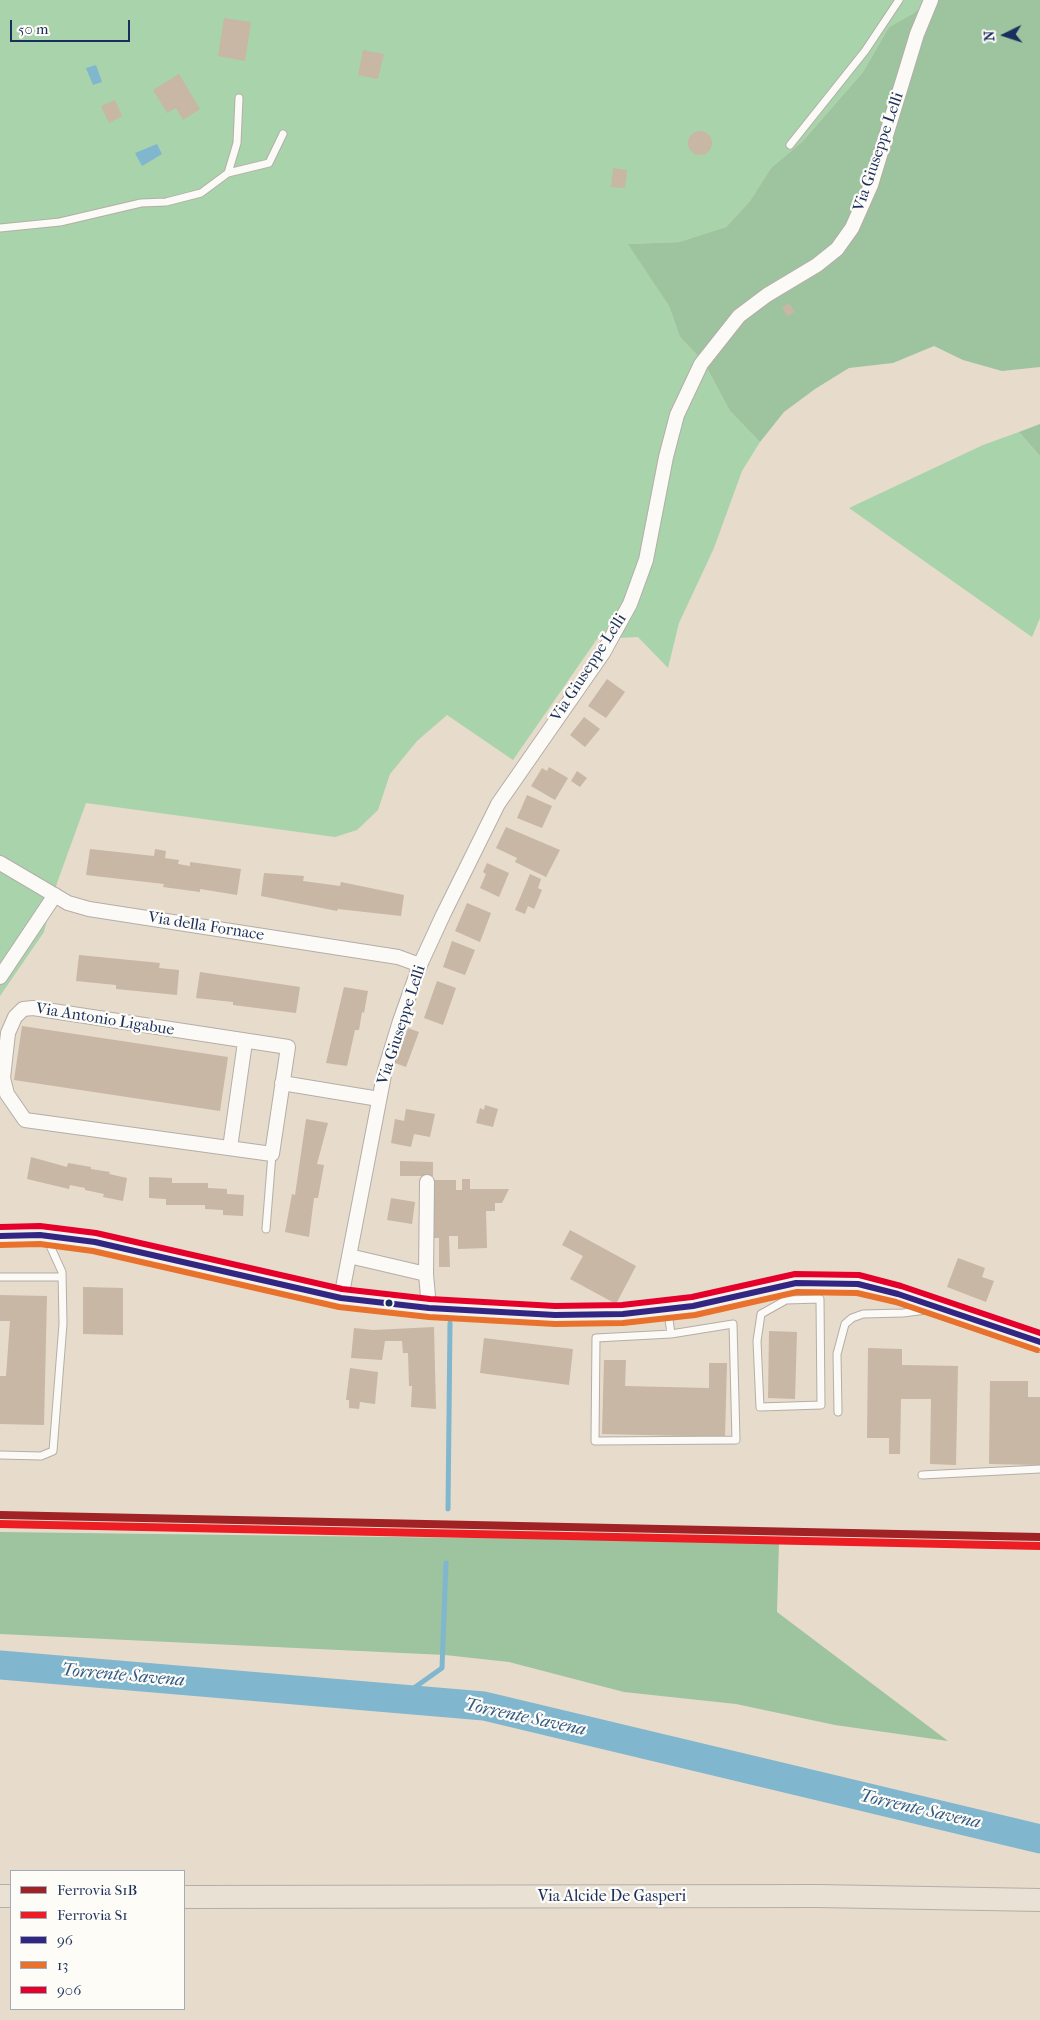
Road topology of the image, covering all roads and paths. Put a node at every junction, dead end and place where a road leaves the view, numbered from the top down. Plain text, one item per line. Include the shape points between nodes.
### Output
1 (899, 0) edge
2 (931, 0) edge
3 (239, 98) dead end
4 (283, 134) dead end
5 (790, 145) dead end
6 (228, 173) junction
7 (0, 228) edge
8 (0, 863) edge
9 (55, 895) junction
10 (420, 965) junction
11 (0, 977) edge
12 (245, 1042) junction
13 (282, 1083) junction
14 (379, 1099) junction
15 (230, 1148) junction
16 (272, 1154) junction
17 (427, 1182) dead end
18 (266, 1229) dead end
19 (0, 1236) edge
20 (46, 1236) junction
21 (349, 1256) junction
22 (426, 1274) junction
23 (0, 1277) edge
24 (62, 1278) junction
25 (782, 1293) junction
26 (341, 1298) junction
27 (429, 1308) junction
28 (939, 1308) junction
29 (667, 1309) junction
30 (671, 1334) junction
31 (1040, 1342) edge
32 (838, 1412) dead end
33 (0, 1455) edge
34 (1040, 1469) edge
35 (922, 1475) dead end
36 (185, 1896) edge
37 (1040, 1900) edge

1 - 5 lane via 865,51
2 - 10 street, Via Giuseppe Lelli via 917,34 871,185 852,228 837,249 738,316 701,364 677,415 646,560 630,604 603,653 498,804
3 - 6 lane via 237,143
4 - 6 lane via 269,163
6 - 7 lane via 201,193 166,202 141,203 60,222
8 - 9 street, Via della Fornace
9 - 10 street, Via della Fornace via 89,909 398,957
9 - 11 street
10 - 14 street, Via Giuseppe Lelli via 391,1048
12 - 13 street, Via Antonio Ligabue via 288,1047
12 - 15 street
12 - 15 street, Via Antonio Ligabue via 33,1008 23,1009 14,1017 8,1033 2,1078 7,1094 25,1120
13 - 14 street
13 - 16 street, Via Antonio Ligabue
14 - 21 street, Via Giuseppe Lelli
15 - 16 street, Via Antonio Ligabue
16 - 18 lane
17 - 22 street
19 - 20 main road
20 - 24 lane
20 - 26 main road via 96,1242
21 - 22 street
21 - 26 street, Via Giuseppe Lelli
22 - 27 street
23 - 24 lane
24 - 33 lane via 63,1324 53,1451 41,1456
25 - 25 lane via 820,1299 821,1405 760,1407 757,1341 761,1314
25 - 28 main road via 816,1282 858,1284
25 - 29 main road
26 - 27 main road
27 - 29 main road via 574,1315
28 - 31 main road
28 - 32 lane via 863,1314 844,1324 836,1354
29 - 30 lane
30 - 30 lane via 733,1324 736,1440 595,1441 596,1338
34 - 35 lane
36 - 37 main road, Via Alcide De Gasperi via 818,1896

